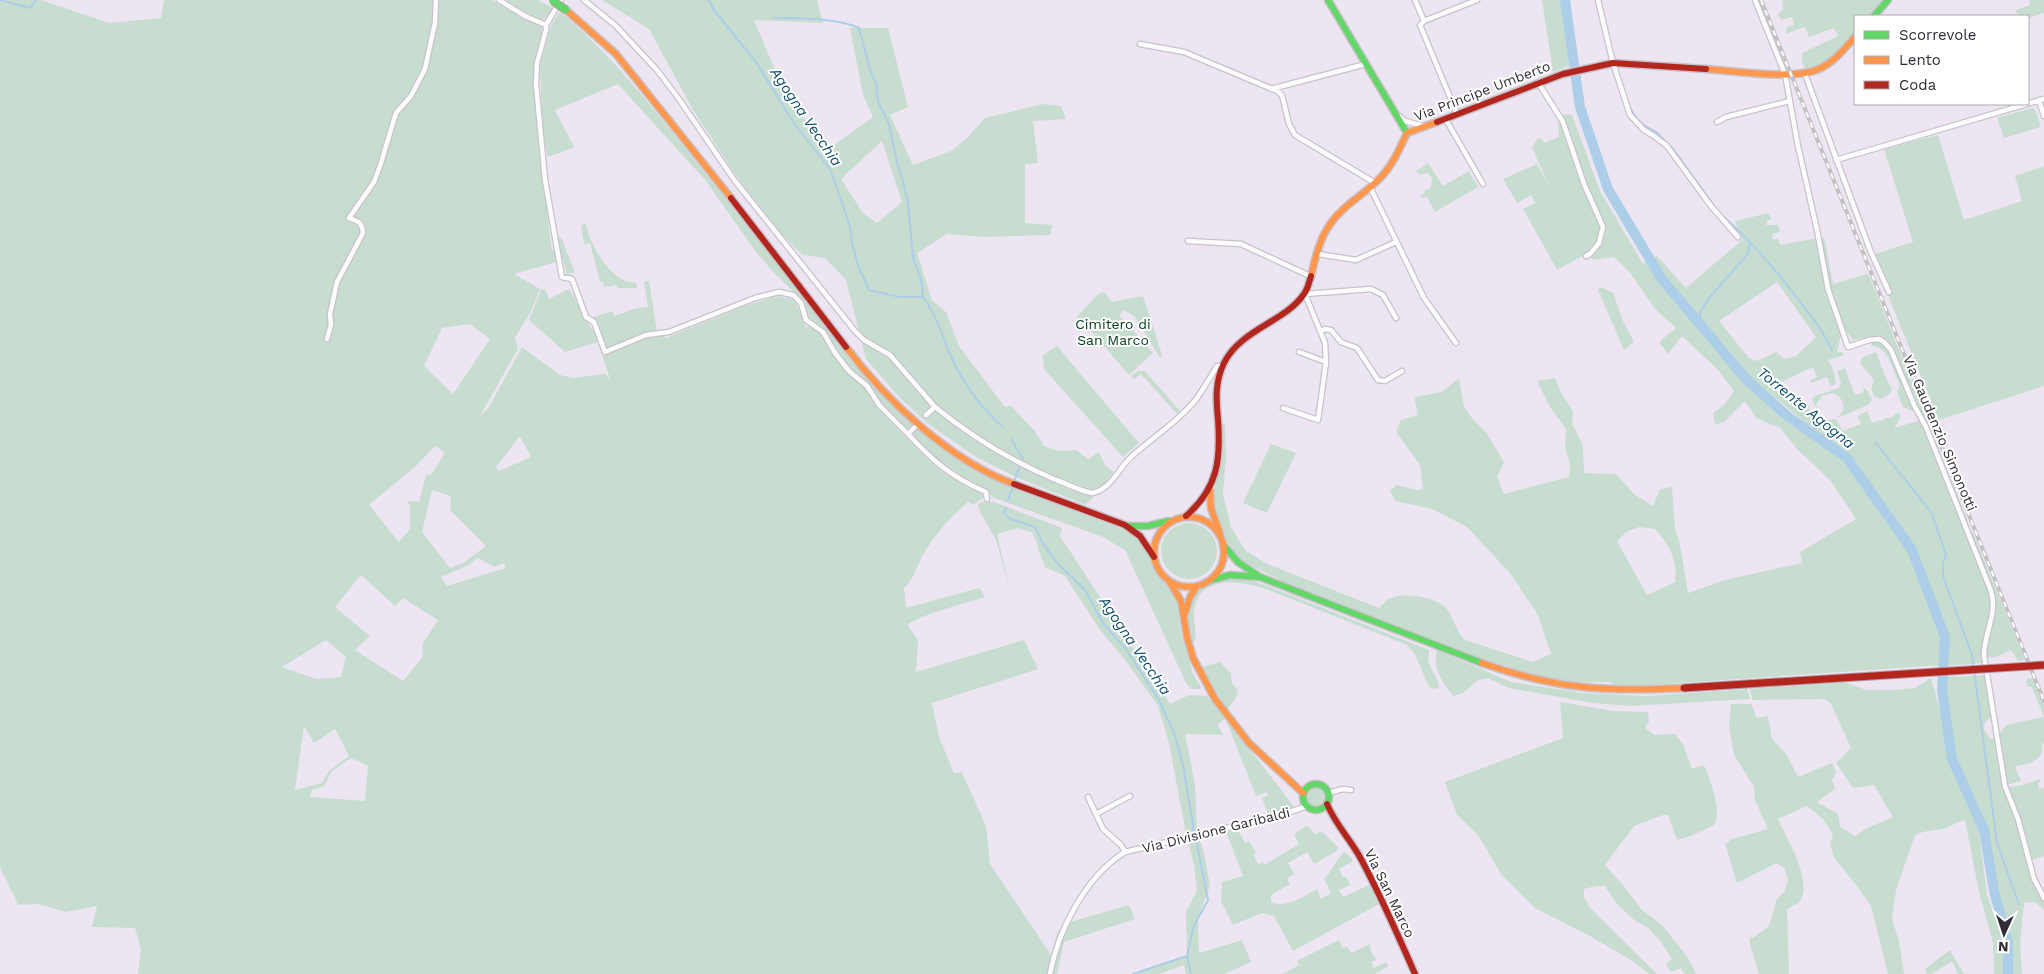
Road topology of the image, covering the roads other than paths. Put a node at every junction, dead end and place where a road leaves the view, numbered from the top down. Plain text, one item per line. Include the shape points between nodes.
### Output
1 (436, 0) edge
2 (500, 0) edge
3 (561, 0) edge
4 (584, 0) edge
5 (1328, 0) edge
6 (1416, 0) edge
7 (1477, 0) edge
8 (1598, 0) edge
9 (1755, 0) edge
10 (1888, 0) edge
11 (552, 1) edge
12 (1875, 15) edge
13 (1424, 21) junction
14 (546, 25) junction
15 (1854, 38) edge
16 (1140, 44) dead end
17 (1613, 63) junction
18 (1366, 64) junction
19 (1785, 74) junction
20 (1805, 74) junction
21 (1539, 84) junction
22 (1272, 89) junction
23 (2042, 99) edge
24 (1790, 101) junction
25 (2029, 103) edge
26 (2022, 105) edge
27 (1397, 114) junction
28 (1457, 114) junction
29 (2044, 116) edge
30 (1444, 118) junction
31 (1717, 122) dead end
32 (1425, 126) junction
33 (1407, 133) junction
34 (1836, 160) junction
35 (1483, 184) dead end
36 (1372, 185) junction
37 (1738, 237) dead end
38 (1188, 241) dead end
39 (1396, 242) junction
40 (1318, 254) junction
41 (1586, 256) dead end
42 (1310, 276) junction
43 (1889, 292) dead end
44 (1305, 294) junction
45 (1396, 318) dead end
46 (1320, 331) junction
47 (326, 339) dead end
48 (1456, 343) dead end
49 (1300, 352) dead end
50 (1326, 362) junction
51 (1223, 366) junction
52 (1402, 372) dead end
53 (935, 406) junction
54 (1283, 408) dead end
55 (926, 415) dead end
56 (915, 427) dead end
57 (908, 434) junction
58 (1210, 490) junction
59 (988, 499) dead end
60 (1186, 516) junction
61 (1172, 520) junction
62 (1125, 526) junction
63 (1220, 534) junction
64 (1224, 546) junction
65 (1154, 557) junction
66 (1260, 577) junction
67 (1169, 581) junction
68 (1210, 581) junction
69 (1197, 586) junction
70 (1185, 614) junction
71 (2044, 665) edge
72 (1296, 784) junction
73 (1309, 786) junction
74 (1351, 790) dead end
75 (1303, 793) junction
76 (1328, 793) junction
77 (1130, 796) dead end
78 (1088, 797) dead end
79 (1327, 804) junction
80 (1307, 806) junction
81 (1318, 810) junction
82 (1096, 814) junction
83 (1338, 825) junction
84 (1125, 852) junction
85 (2044, 898) edge
86 (1050, 974) edge
87 (1415, 974) edge

1 - 47 street via 435,24 425,69 411,96 396,113 374,182 349,218 359,221 363,233 337,282
2 - 14 street
3 - 14 street
4 - 53 street via 615,25 657,70 735,181 855,331 890,355
5 - 18 main road
6 - 13 street
7 - 13 street
8 - 17 street
9 - 19 street, Via Gaudenzio Simonotti
10 - 12 main road
11 - 62 main road, bridge via 616,54 865,372 915,422 962,457 1005,480
13 - 28 street via 1420,25
14 - 57 street via 536,63 536,84 551,220 562,277 572,279 586,317 594,322 605,352 646,335 669,332 755,298 778,292 793,295 801,303 806,320 823,332 849,371 867,386 888,415
15 - 20 main road via 1828,66
16 - 22 street via 1184,52
17 - 19 main road
17 - 21 main road, Via Principe Umberto via 1563,74
17 - 37 street via 1630,115 1644,130 1667,146
18 - 22 street
18 - 27 main road
19 - 20 main road
19 - 24 street, Via Gaudenzio Simonotti
20 - 34 street
21 - 28 main road, Via Principe Umberto
21 - 41 street via 1563,122 1603,227 1599,243
22 - 36 street via 1282,95 1295,135
23 - 25 street
23 - 29 street
24 - 31 street
24 - 85 street, Via Gaudenzio Simonotti via 1828,289 1848,347 1879,339 1891,350 1926,427 1994,600 1984,646 2005,786 2018,819 2034,879
26 - 34 street
27 - 32 street via 1405,121
27 - 33 main road
28 - 30 main road, Via Principe Umberto
30 - 32 main road, Via Principe Umberto
30 - 35 street
32 - 33 main road, Via Principe Umberto
33 - 36 main road, Via Principe Umberto via 1390,166
34 - 43 street
36 - 39 street
36 - 40 main road, Via Principe Umberto via 1330,224
38 - 42 street via 1241,244
39 - 40 street via 1356,260
39 - 48 street via 1424,298
40 - 42 main road, Via Principe Umberto
42 - 44 main road, Via Principe Umberto
44 - 45 street via 1371,289 1383,295
44 - 46 street
44 - 51 main road via 1245,336
46 - 50 street via 1325,343
46 - 52 street via 1331,330 1341,342 1357,348 1378,380 1385,381
49 - 50 street
50 - 54 street via 1318,420
51 - 53 street via 1217,366 1179,417 1129,459 1112,482 1092,493 1031,470 960,427
51 - 58 main road via 1215,395 1219,451
53 - 55 street
56 - 57 street
57 - 59 street via 943,470 986,492
58 - 60 main road via 1199,506
58 - 63 main road
60 - 61 main road
60 - 63 main road via 1206,520
61 - 62 main road via 1148,526
61 - 65 main road via 1157,536
62 - 65 main road via 1140,536
63 - 64 main road
64 - 66 main road via 1238,562
64 - 68 main road via 1222,566
65 - 67 main road
66 - 68 main road via 1230,575
66 - 71 main road, bridge via 1473,660 1567,686 1641,690
67 - 69 main road
67 - 70 main road via 1179,592
68 - 69 main road
69 - 70 main road
70 - 72 main road via 1191,652 1212,696 1257,752
72 - 73 main road
72 - 75 main road
73 - 75 main road
73 - 76 main road via 1321,785
74 - 76 street
75 - 80 main road
76 - 79 main road
77 - 82 street
78 - 82 street
79 - 81 main road
79 - 83 main road, Via San Marco
80 - 81 main road
80 - 84 street, Via Divisione Garibaldi via 1280,816
81 - 83 main road, Via San Marco via 1327,813
82 - 84 street via 1104,829
83 - 87 main road, Via San Marco via 1365,866
84 - 86 street via 1092,884 1066,923

